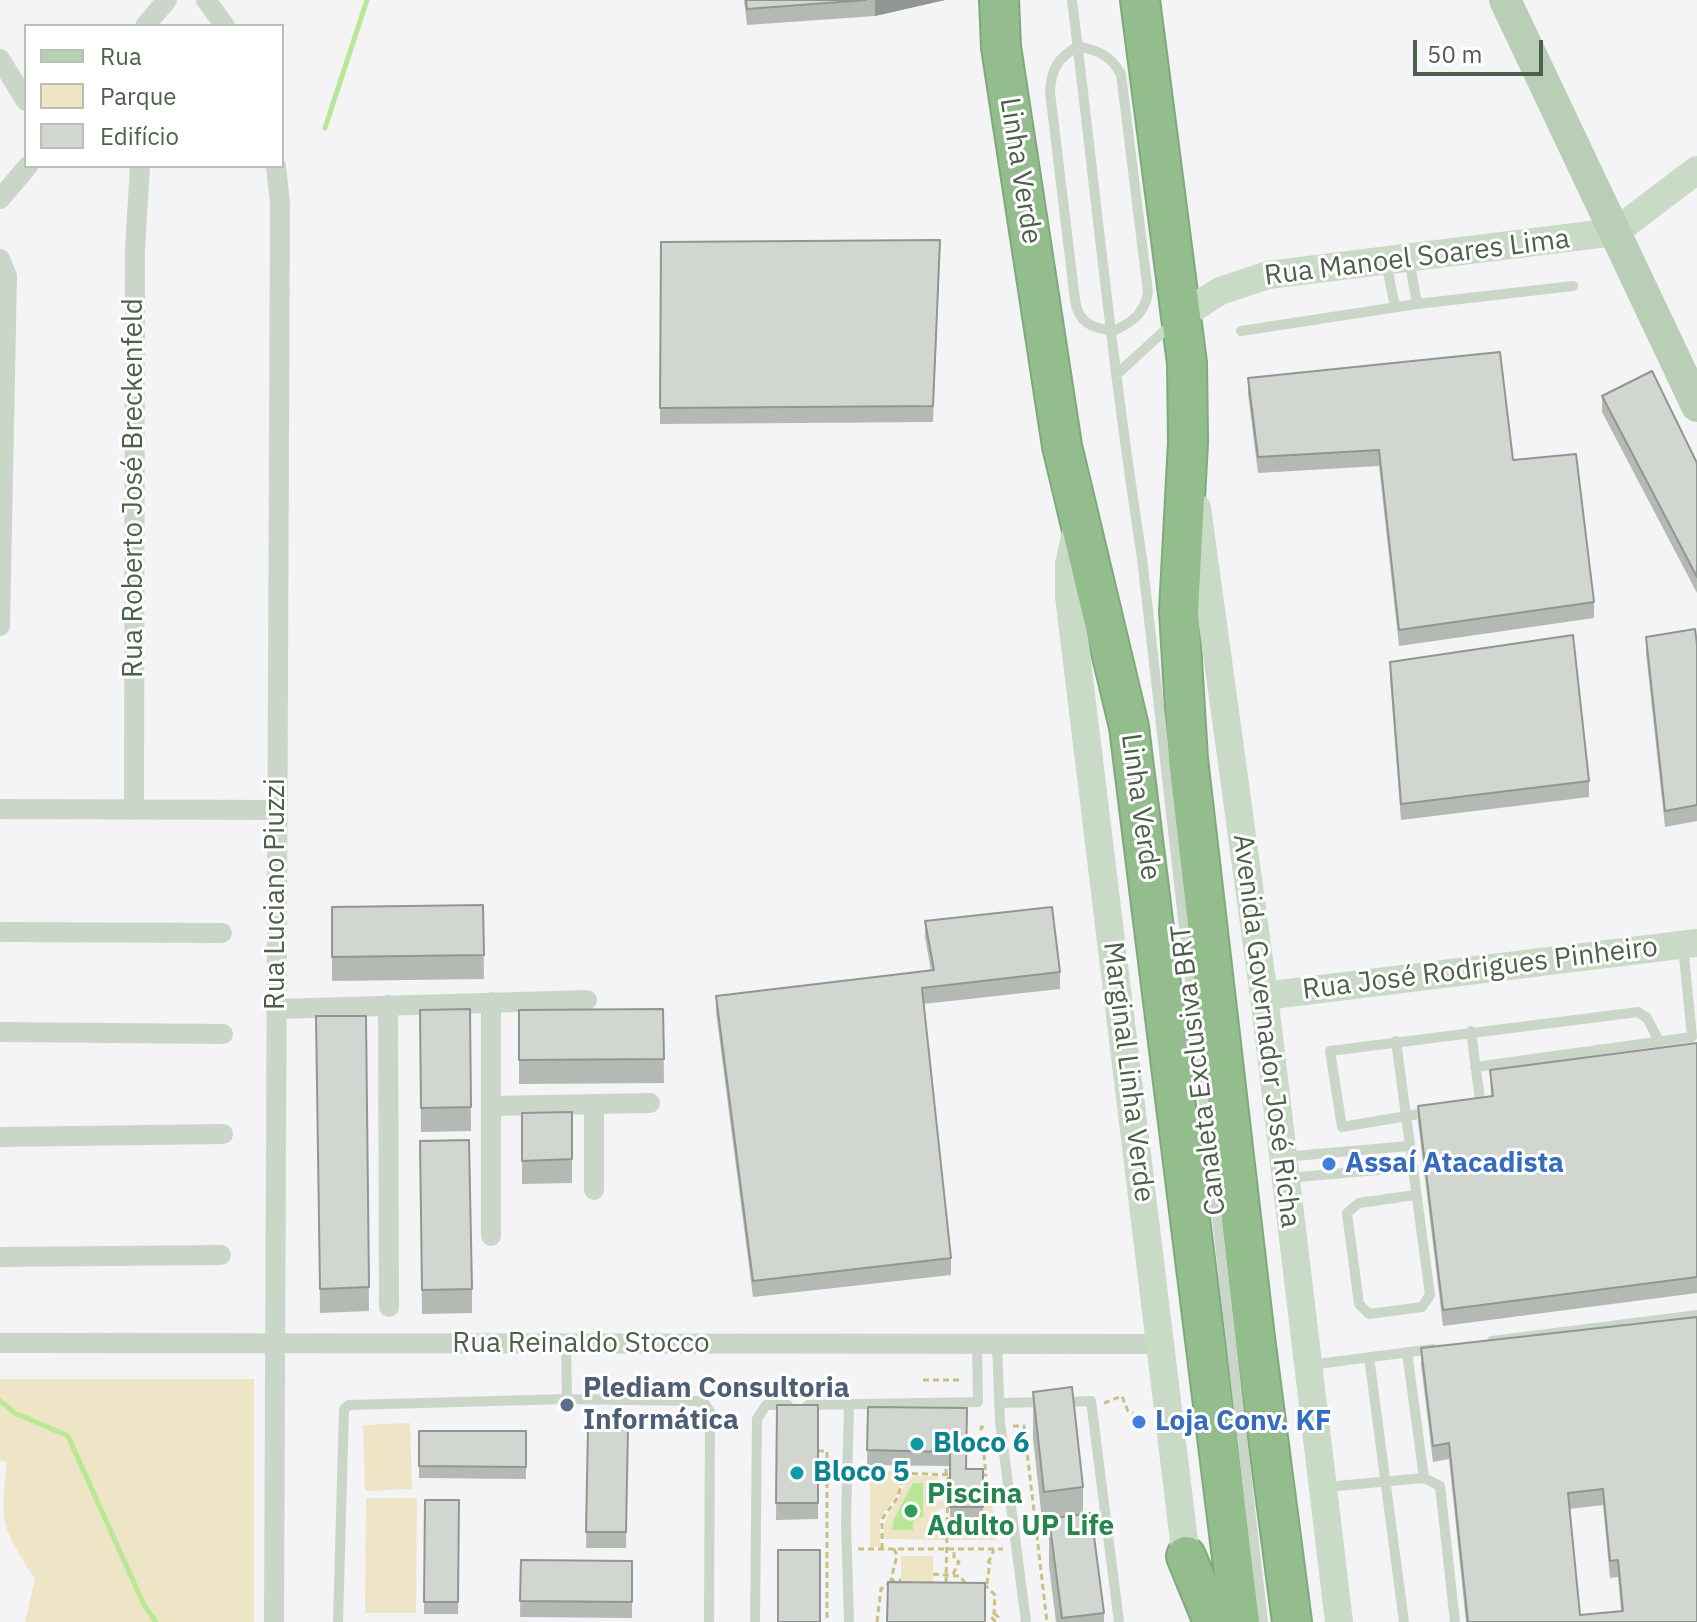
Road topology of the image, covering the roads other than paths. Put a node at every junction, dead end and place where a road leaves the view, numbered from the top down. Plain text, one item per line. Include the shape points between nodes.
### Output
1 (167, 0) edge
2 (206, 0) edge
3 (1072, 0) edge
4 (1140, 0) edge
5 (998, 1) edge
6 (1511, 3) edge
7 (149, 24) edge
8 (224, 24) edge
9 (1078, 46) junction
10 (0, 59) edge
11 (24, 98) edge
12 (26, 168) edge
13 (140, 168) edge
14 (276, 168) edge
15 (1697, 170) edge
16 (0, 199) edge
17 (1615, 232) junction
18 (1397, 258) junction
19 (0, 259) edge
20 (1573, 286) dead end
21 (1417, 304) junction
22 (1395, 307) junction
23 (1181, 316) junction
24 (1113, 331) junction
25 (1241, 331) dead end
26 (1116, 375) junction
27 (1697, 406) edge
28 (1188, 442) junction
29 (1078, 523) junction
30 (0, 626) edge
31 (0, 809) edge
32 (134, 810) junction
33 (276, 810) junction
34 (0, 932) edge
35 (222, 933) dead end
36 (1690, 944) edge
37 (1264, 996) junction
38 (587, 1000) dead end
39 (491, 1002) junction
40 (388, 1005) junction
41 (276, 1009) junction
42 (1471, 1031) junction
43 (0, 1032) edge
44 (223, 1034) dead end
45 (1396, 1041) junction
46 (1659, 1041) junction
47 (1475, 1067) junction
48 (650, 1103) dead end
49 (594, 1104) junction
50 (492, 1106) junction
51 (1462, 1107) edge
52 (1448, 1109) edge
53 (1406, 1116) junction
54 (223, 1134) dead end
55 (0, 1137) edge
56 (1409, 1146) junction
57 (1411, 1167) junction
58 (1283, 1168) junction
59 (594, 1190) dead end
60 (1415, 1195) junction
61 (491, 1236) dead end
62 (221, 1255) dead end
63 (0, 1257) edge
64 (389, 1307) dead end
65 (1697, 1315) edge
66 (1479, 1342) edge
67 (0, 1343) edge
68 (275, 1343) junction
69 (566, 1344) junction
70 (987, 1344) junction
71 (1161, 1344) junction
72 (1450, 1346) edge
73 (1407, 1352) junction
74 (1369, 1357) junction
75 (1308, 1365) junction
76 (567, 1399) junction
77 (999, 1403) junction
78 (849, 1406) junction
79 (1424, 1478) junction
80 (1386, 1482) junction
81 (1323, 1487) junction
82 (1186, 1556) junction
83 (274, 1622) edge
84 (338, 1622) edge
85 (709, 1622) edge
86 (755, 1622) edge
87 (849, 1622) edge
88 (1026, 1622) edge
89 (1119, 1622) edge
90 (1193, 1622) edge
91 (1213, 1622) edge
92 (1240, 1622) edge
93 (1263, 1622) edge
94 (1292, 1622) edge
95 (1339, 1622) edge
96 (1404, 1622) edge
97 (1455, 1622) edge

1 - 7 street
2 - 8 street
3 - 9 lane, Canaleta Exclusiva BRT
4 - 23 highway, Linha Verde
5 - 29 highway, Linha Verde via 1062,446
6 - 17 main road
9 - 24 lane, Canaleta Exclusiva BRT
9 - 24 lane via 1061,56 1051,73 1050,92 1075,300 1086,324
9 - 24 lane via 1100,51 1121,74 1148,292 1138,316
10 - 11 street
12 - 16 street
13 - 32 street, Rua Roberto José Breckenfeld via 135,249
14 - 33 street, Rua Luciano Piuzzi
15 - 17 main road
17 - 18 main road, Rua Manoel Soares Lima
17 - 27 main road
18 - 21 lane
18 - 22 lane
18 - 23 main road, Rua Manoel Soares Lima via 1268,275 1220,291
19 - 30 street via 7,276
20 - 21 lane
21 - 22 lane
22 - 25 lane
23 - 26 lane
23 - 28 highway, Linha Verde
24 - 26 lane, Canaleta Exclusiva BRT
26 - 93 lane, Canaleta Exclusiva BRT via 1142,558
28 - 37 main road, Avenida Governador José Richa
28 - 94 highway, Linha Verde via 1179,611 1188,759
29 - 71 main road, Marginal Linha Verde via 1069,596
29 - 92 highway, Linha Verde via 1129,727
31 - 32 street
32 - 33 street
33 - 41 street, Rua Luciano Piuzzi
34 - 35 street
36 - 37 main road, Rua José Rodrigues Pinheiro
36 - 46 lane via 1692,1037
37 - 58 main road, Avenida Governador José Richa
38 - 39 street
39 - 40 street
39 - 50 street
40 - 41 street
40 - 64 street
41 - 68 street, Rua Luciano Piuzzi
42 - 45 lane
42 - 46 lane via 1638,1012
42 - 47 lane
43 - 44 street
45 - 53 lane
45 - 53 lane via 1330,1051 1339,1122 1349,1128
46 - 47 lane
47 - 51 lane via 1479,1103
48 - 49 street
49 - 50 street
49 - 59 street
50 - 61 street
52 - 53 lane
53 - 56 lane
54 - 55 street
56 - 57 lane
56 - 58 lane
57 - 58 lane
57 - 60 lane
58 - 75 main road, Avenida Governador José Richa
60 - 60 lane via 1359,1203 1347,1213 1359,1304 1369,1314 1422,1307 1429,1301
62 - 63 street
65 - 66 lane
67 - 68 street, Rua Reinaldo Stocco
68 - 69 street, Rua Reinaldo Stocco
68 - 83 street, Rua Luciano Piuzzi
69 - 70 street, Rua Reinaldo Stocco
69 - 76 lane
70 - 71 street, Rua Reinaldo Stocco
70 - 77 lane
70 - 78 lane via 978,1402
71 - 82 main road, Marginal Linha Verde
72 - 73 lane
73 - 74 lane
73 - 79 lane
74 - 75 lane
74 - 80 lane
75 - 81 main road, Avenida Governador José Richa
76 - 84 lane via 344,1409
76 - 85 lane via 705,1404 710,1412
77 - 88 lane
77 - 89 lane via 1091,1401
78 - 86 lane via 766,1405 760,1410 755,1446
78 - 87 lane
79 - 80 lane
79 - 97 lane via 1440,1486
80 - 81 lane
80 - 96 lane
81 - 95 main road, Avenida Governador José Richa
82 - 90 main road, Marginal Linha Verde
82 - 91 highway

